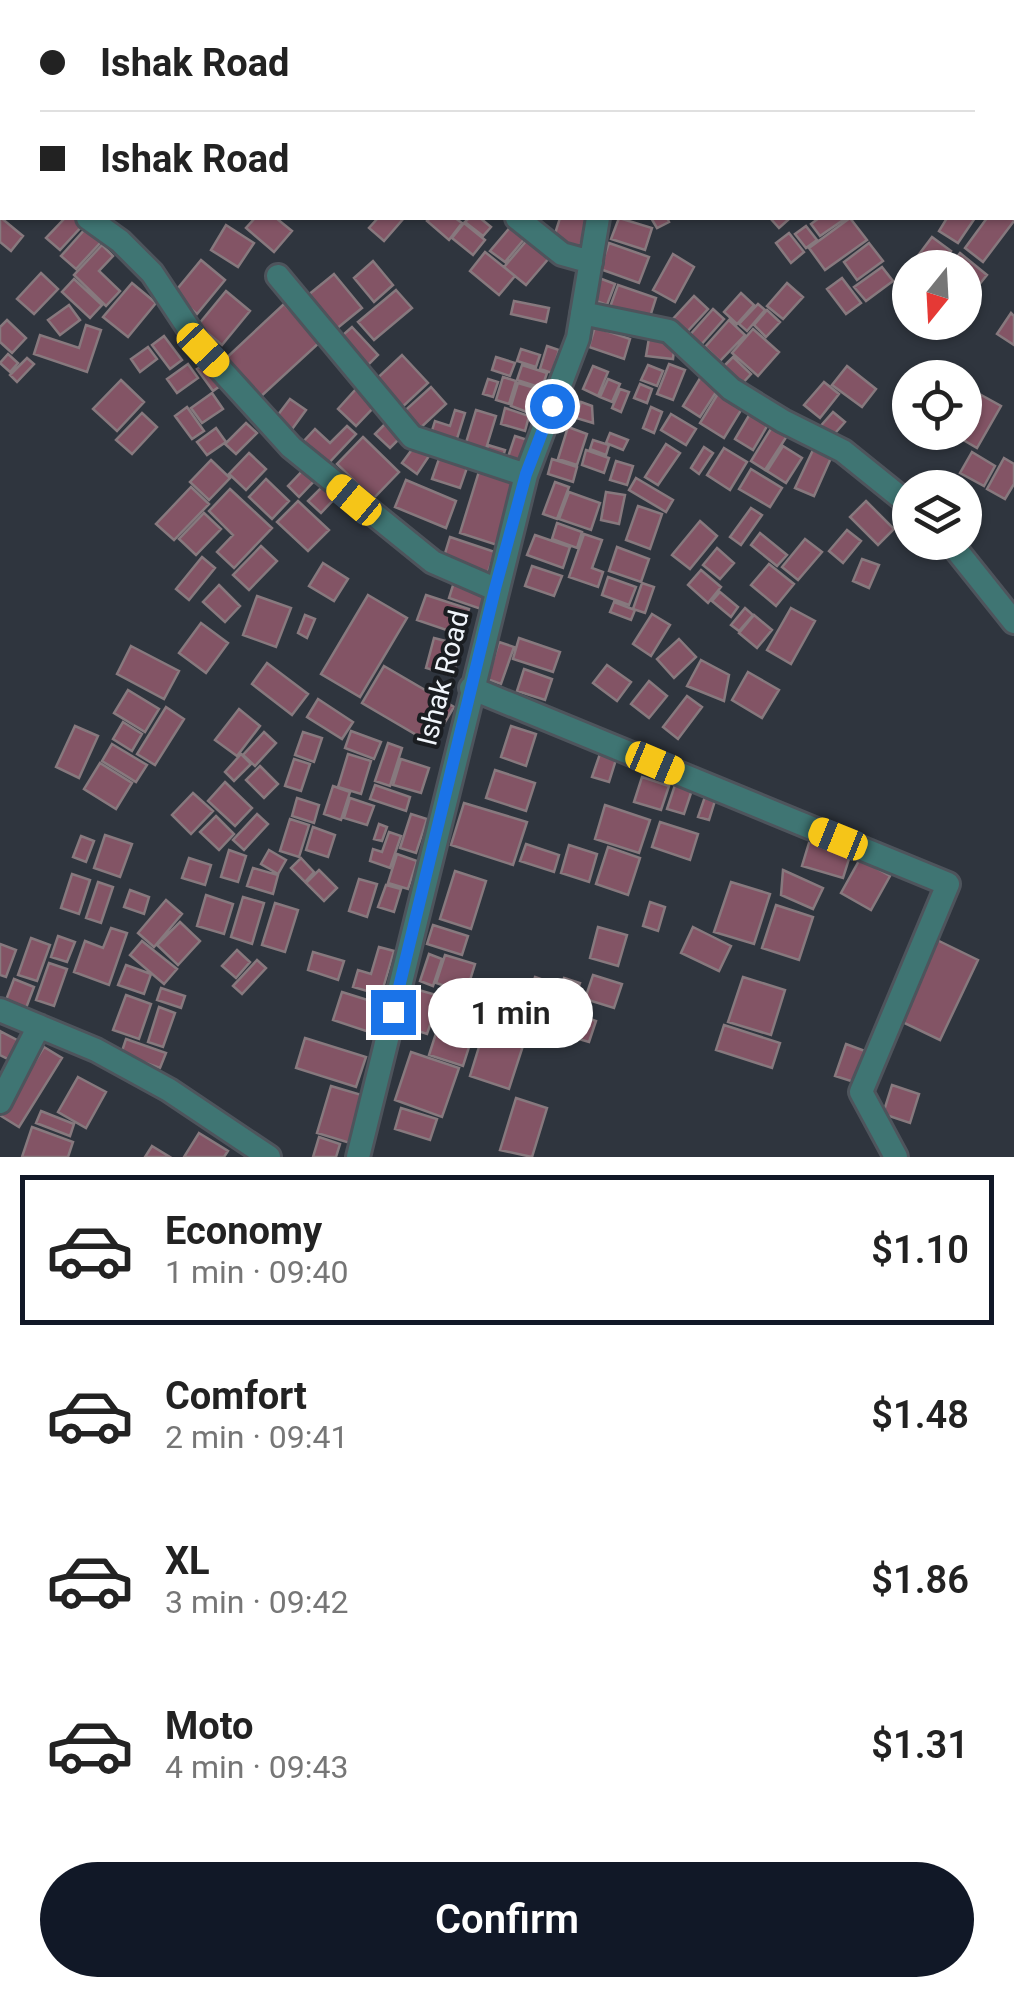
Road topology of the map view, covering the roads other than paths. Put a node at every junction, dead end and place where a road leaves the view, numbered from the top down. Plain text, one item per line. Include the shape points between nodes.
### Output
1 (91, 220) edge
2 (520, 220) edge
3 (598, 220) edge
4 (590, 262) junction
5 (278, 276) dead end
6 (582, 313) junction
7 (526, 474) junction
8 (892, 490) edge
9 (964, 560) edge
10 (495, 589) junction
11 (1014, 622) edge
12 (471, 688) junction
13 (0, 1010) edge
14 (38, 1026) junction
15 (0, 1102) edge
16 (269, 1157) edge
17 (358, 1157) edge
18 (896, 1157) edge

1 - 10 street via 152,273 203,350 291,447 433,562
2 - 4 street via 562,254
3 - 4 street, Ishak Road
4 - 6 street, Ishak Road
5 - 7 street via 412,437
6 - 7 street, Ishak Road
6 - 8 street via 669,331 732,389 843,451
7 - 10 street, Ishak Road
9 - 11 street
10 - 12 street, Ishak Road
12 - 17 street, Ishak Road
12 - 18 street via 948,884 861,1092
13 - 14 street
14 - 15 street
14 - 16 street via 169,1090

